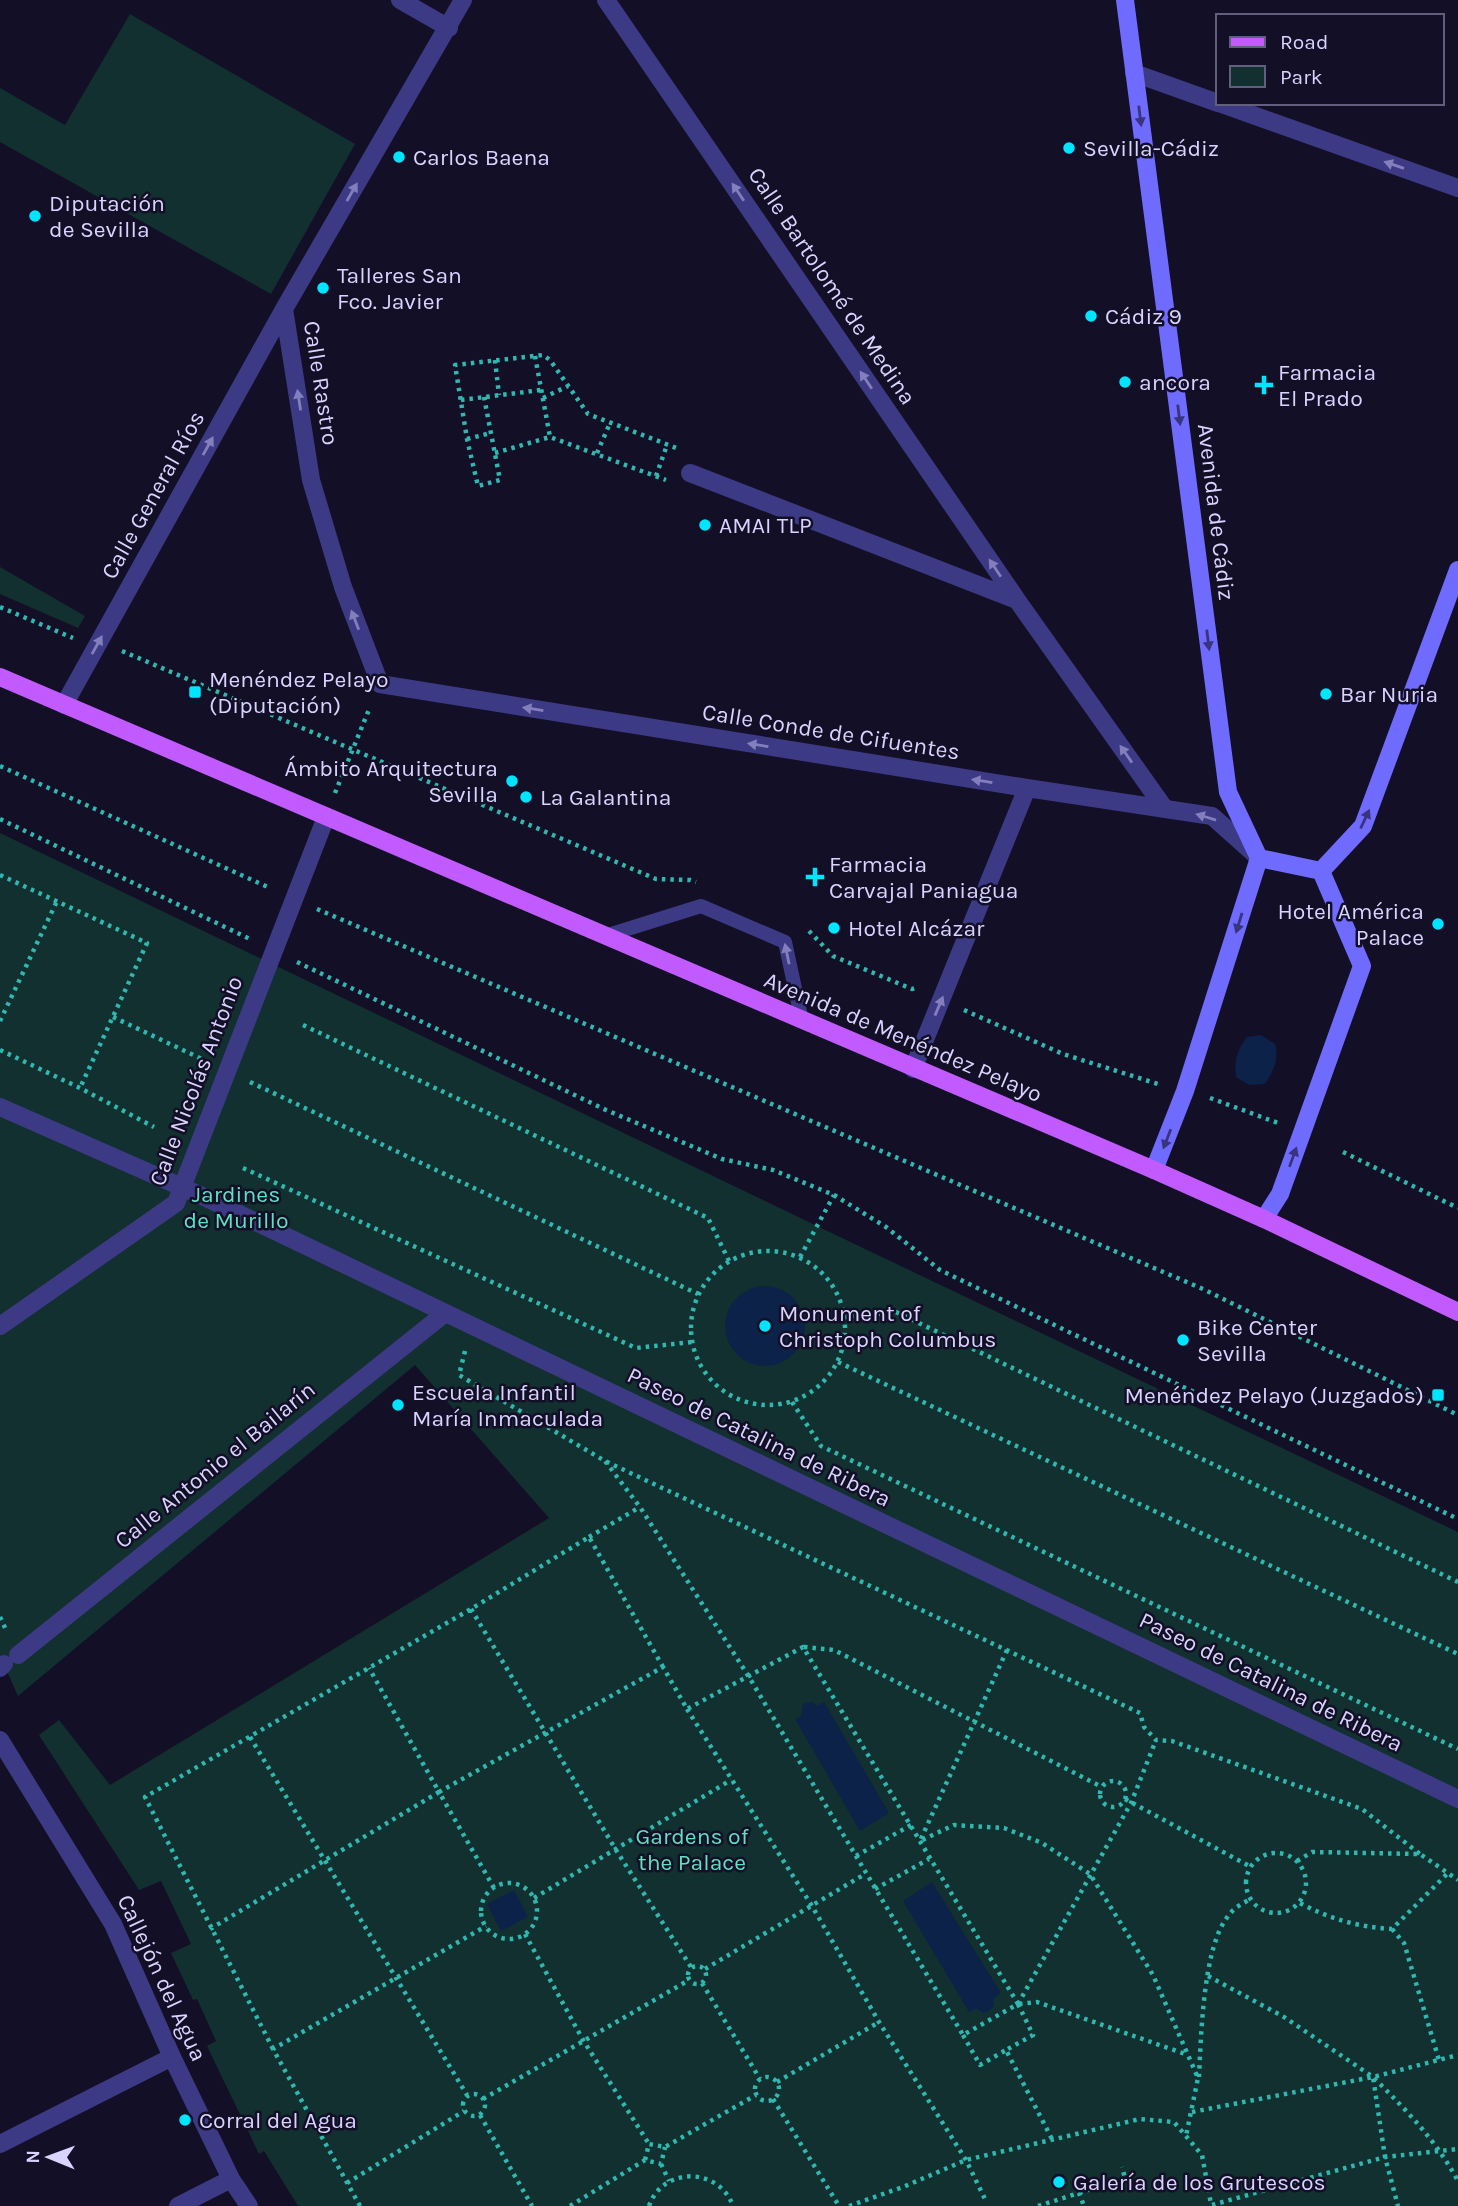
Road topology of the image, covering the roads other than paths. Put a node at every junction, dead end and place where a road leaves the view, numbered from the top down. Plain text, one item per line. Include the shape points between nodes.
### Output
1 (400, 0) edge
2 (463, 0) edge
3 (606, 0) edge
4 (1125, 0) edge
5 (449, 28) junction
6 (1134, 73) junction
7 (1216, 102) edge
8 (1225, 105) edge
9 (1458, 188) edge
10 (284, 309) junction
11 (690, 473) dead end
12 (1458, 570) edge
13 (1017, 600) junction
14 (0, 677) edge
15 (380, 684) joint
16 (64, 705) junction
17 (1027, 788) junction
18 (1165, 809) junction
19 (326, 817) junction
20 (1259, 858) junction
21 (1321, 871) junction
22 (605, 936) junction
23 (802, 1021) junction
24 (913, 1069) junction
25 (0, 1107) edge
26 (1154, 1170) junction
27 (182, 1187) junction
28 (1264, 1219) junction
29 (1458, 1312) edge
30 (444, 1314) junction
31 (0, 1326) edge
32 (7, 1663) edge
33 (0, 1740) edge
34 (1458, 1798) edge
35 (172, 2057) junction
36 (0, 2144) edge
37 (232, 2179) junction
38 (178, 2206) edge
39 (249, 2206) edge

1 - 5 street
2 - 5 street, Calle Rastro
13 -> 3 street, Calle Bartolomé de Medina
4 - 6 street, Avenida de Cádiz
10 -> 5 street, Calle Rastro
6 - 7 street
6 -> 20 street, Avenida de Cádiz via 1228,792
9 -> 8 street
15 -> 10 street, Calle Rastro via 343,587 311,480
16 -> 10 street, Calle General Ríos
11 - 13 street
21 -> 12 street via 1363,826
18 -> 13 street, Calle Bartolomé de Medina
14 - 16 main road
17 -> 15 street, Calle Conde de Cifuentes
16 - 19 main road, Avenida de Menéndez Pelayo
17 - 18 street, Calle Conde de Cifuentes
24 -> 17 street
20 -> 18 street, Calle Conde de Cifuentes via 1212,816
19 - 22 main road, Avenida de Menéndez Pelayo
19 - 27 street, Calle Nicolás Antonio
20 - 21 street
20 -> 26 street via 1185,1091
28 -> 21 street via 1280,1194 1362,966
22 - 23 main road, Avenida de Menéndez Pelayo
23 -> 22 lane via 785,942 701,906
23 - 24 main road, Avenida de Menéndez Pelayo
24 - 26 main road, Avenida de Menéndez Pelayo
25 - 27 street, Paseo de Catalina de Ribera
26 - 28 main road, Avenida de Menéndez Pelayo
27 - 30 street, Paseo de Catalina de Ribera
27 - 31 street, Calle Nicolás Antonio via 176,1203
28 - 29 main road, Avenida de Menéndez Pelayo
30 - 32 street, Calle Antonio el Bailarín
30 - 34 street, Paseo de Catalina de Ribera
33 - 35 street, Callejón del Agua via 113,1924
35 - 36 street
35 - 37 street, Callejón del Agua
37 - 38 street
37 - 39 street, Callejón del Agua

